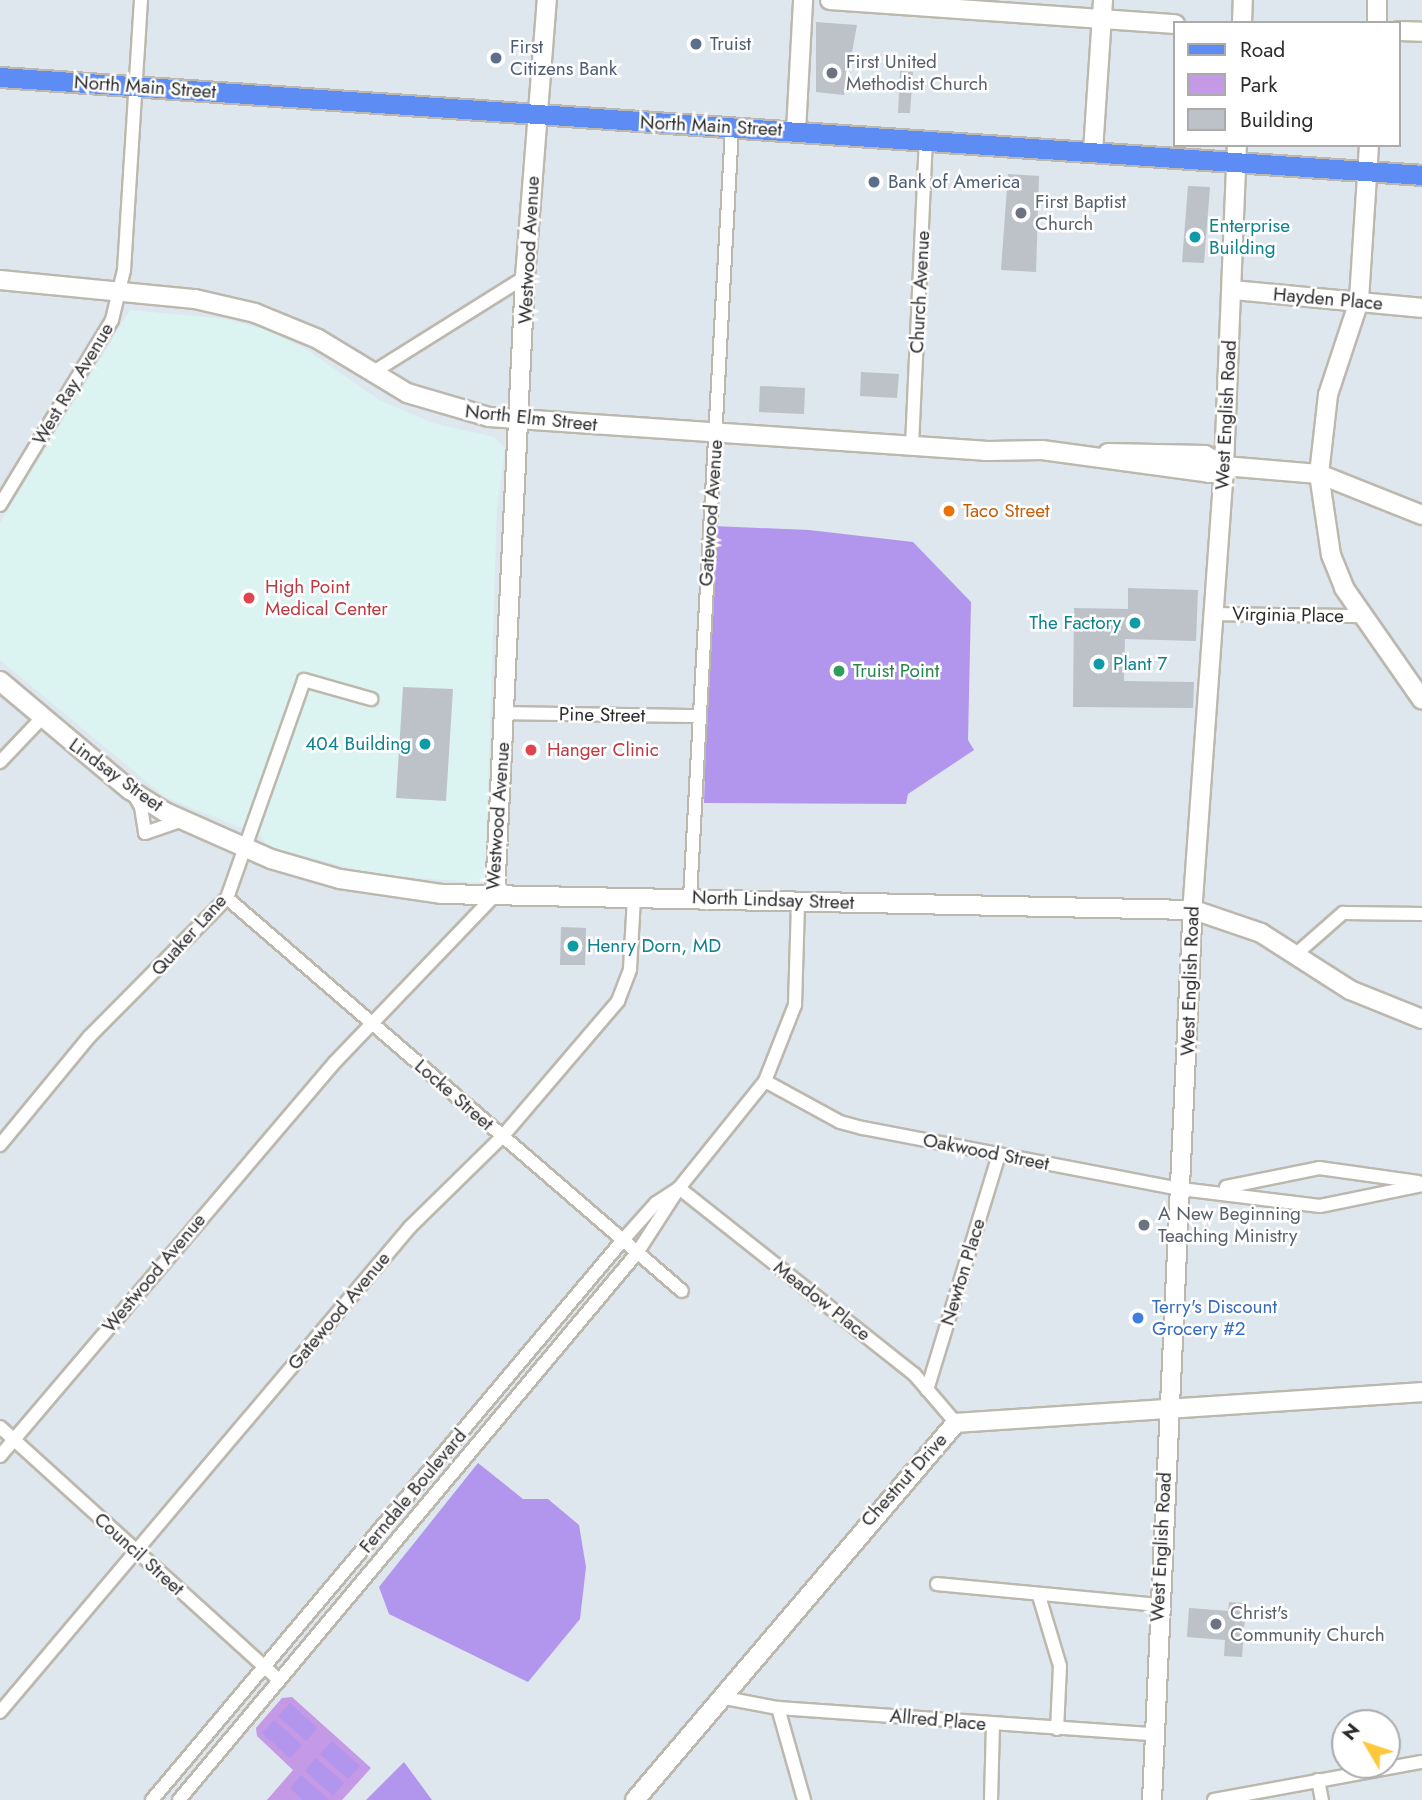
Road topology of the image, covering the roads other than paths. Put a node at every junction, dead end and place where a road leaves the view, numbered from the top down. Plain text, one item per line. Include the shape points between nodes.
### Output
1 (141, 0) edge
2 (547, 0) edge
3 (803, 0) edge
4 (830, 0) edge
5 (1102, 0) edge
6 (1243, 0) edge
7 (1377, 0) edge
8 (1102, 19) junction
9 (1242, 21) edge
10 (1377, 21) edge
11 (1174, 24) edge
12 (1401, 31) edge
13 (1422, 32) edge
14 (0, 77) edge
15 (136, 87) junction
16 (539, 116) junction
17 (732, 128) junction
18 (796, 131) junction
19 (926, 139) junction
20 (1369, 147) edge
21 (1093, 151) junction
22 (1238, 154) edge
23 (1367, 172) junction
24 (1422, 175) edge
25 (525, 277) junction
26 (0, 280) edge
27 (1233, 290) junction
28 (118, 294) junction
29 (1359, 301) junction
30 (1422, 308) edge
31 (372, 373) junction
32 (522, 420) junction
33 (717, 433) junction
34 (912, 446) junction
35 (1224, 466) junction
36 (1319, 474) junction
37 (0, 505) edge
38 (1422, 516) edge
39 (1214, 614) junction
40 (1362, 616) junction
41 (0, 681) edge
42 (371, 699) dead end
43 (1422, 700) edge
44 (504, 713) junction
45 (699, 716) junction
46 (41, 719) junction
47 (0, 762) edge
48 (130, 790) junction
49 (188, 823) junction
50 (246, 848) junction
51 (495, 895) junction
52 (634, 897) junction
53 (227, 898) junction
54 (690, 898) junction
55 (797, 901) junction
56 (1194, 910) junction
57 (1422, 914) edge
58 (1295, 955) junction
59 (1422, 1019) edge
60 (372, 1023) junction
61 (765, 1081) junction
62 (502, 1137) junction
63 (0, 1145) edge
64 (999, 1154) junction
65 (1422, 1184) edge
66 (679, 1188) junction
67 (1181, 1189) junction
68 (1216, 1189) junction
69 (622, 1241) junction
70 (637, 1253) junction
71 (682, 1291) dead end
72 (928, 1390) junction
73 (1422, 1392) edge
74 (1169, 1410) junction
75 (956, 1423) junction
76 (0, 1427) edge
77 (14, 1440) junction
78 (0, 1456) edge
79 (136, 1551) junction
80 (937, 1584) dead end
81 (1039, 1596) junction
82 (1158, 1605) junction
83 (263, 1666) junction
84 (278, 1679) junction
85 (725, 1698) junction
86 (778, 1708) junction
87 (0, 1712) edge
88 (992, 1724) junction
89 (1057, 1729) junction
90 (1153, 1734) junction
91 (1422, 1762) edge
92 (1318, 1780) junction
93 (152, 1800) edge
94 (179, 1800) edge
95 (635, 1800) edge
96 (804, 1800) edge
97 (991, 1800) edge
98 (1152, 1800) edge
99 (1214, 1800) edge
100 (1322, 1800) edge

1 - 15 street, West Ray Avenue
2 - 16 street, Westwood Avenue
3 - 18 street
4 - 8 street
5 - 8 street
6 - 9 street
7 - 10 street
8 - 11 street
8 - 21 street
12 - 13 street
14 - 15 main road, North Main Street
15 - 16 main road, North Main Street
15 - 28 street, West Ray Avenue
16 - 17 main road, North Main Street
16 - 25 street, Westwood Avenue
17 - 18 main road, North Main Street
17 - 33 street, Gatewood Avenue
18 - 19 main road, North Main Street
19 - 21 main road, North Main Street
19 - 34 street, Church Avenue
20 - 23 street
21 - 22 main road, North Main Street
22 - 23 main road, North Main Street
22 - 27 street, West English Road
23 - 24 main road, North Main Street
23 - 29 street
25 - 31 street
25 - 32 street, Westwood Avenue
26 - 28 street, North Elm Street
27 - 29 street, Hayden Place
27 - 35 street, West English Road
28 - 31 street, North Elm Street via 195,299 255,313 318,339
28 - 37 street, West Ray Avenue via 112,320
29 - 30 street, Hayden Place
29 - 36 street via 1328,395
31 - 32 street, North Elm Street via 440,407
32 - 33 street, North Elm Street
32 - 44 street, Westwood Avenue
33 - 34 street, North Elm Street
33 - 45 street, Gatewood Avenue
34 - 35 street, North Elm Street via 1088,456 1206,473
35 - 36 street, North Elm Street
35 - 39 street, West English Road
36 - 38 street, North Elm Street
36 - 40 street via 1331,555
39 - 40 street, Virginia Place
39 - 56 street, West English Road
40 - 43 street
41 - 46 street, Lindsay Street
42 - 50 street, Quaker Lane via 304,680
44 - 45 street, Pine Street
44 - 51 street, Westwood Avenue
45 - 54 street, Gatewood Avenue
46 - 47 street
46 - 48 street, Lindsay Street
48 - 49 street, Lindsay Street
48 - 49 street via 141,807 145,833 165,822
49 - 50 street, Lindsay Street
50 - 51 street, North Lindsay Street via 376,887
50 - 53 street, Quaker Lane
51 - 52 street, North Lindsay Street
51 - 60 street, Westwood Avenue
52 - 54 street, North Lindsay Street
52 - 62 street, Gatewood Avenue via 630,970 621,994
53 - 60 street, Locke Street
53 - 63 street, Quaker Lane via 90,1036
54 - 55 street, North Lindsay Street
55 - 56 street, North Lindsay Street
55 - 61 street, Ferndale Boulevard via 795,1005
56 - 58 street, North Lindsay Street via 1230,919
56 - 67 street, West English Road
57 - 58 street via 1343,913
58 - 59 street, North Lindsay Street via 1350,990
60 - 62 street, Locke Street
60 - 77 street, Westwood Avenue
61 - 64 street, Oakwood Street via 841,1122
61 - 66 street, Ferndale Boulevard
62 - 69 street, Locke Street
62 - 79 street, Gatewood Avenue via 410,1227
64 - 67 street, Oakwood Street
64 - 72 street, Newton Place
65 - 68 street, Oakwood Street via 1319,1168
65 - 68 street, Oakwood Street via 1320,1206
66 - 69 street, Ferndale Boulevard via 656,1203
66 - 70 street, Ferndale Boulevard
66 - 72 street, Meadow Place
67 - 68 street, Oakwood Street
67 - 74 street, West English Road
69 - 70 street, Locke Street
69 - 83 street, Ferndale Boulevard
70 - 71 street, Locke Street
70 - 84 street, Ferndale Boulevard
72 - 75 street, Meadow Place
73 - 74 street, Chestnut Drive
74 - 75 street, Chestnut Drive
74 - 82 street, West English Road
75 - 85 street, Chestnut Drive via 865,1524
76 - 77 street, Council Street
77 - 78 street, Westwood Avenue
77 - 79 street, Council Street
79 - 83 street, Council Street
79 - 87 street, Gatewood Avenue
80 - 81 street
81 - 82 street
81 - 89 street via 1060,1666
82 - 90 street, West English Road
83 - 84 street, Council Street
83 - 93 street, Ferndale Boulevard
84 - 94 street, Ferndale Boulevard
85 - 86 street, Allred Place
85 - 95 street, Chestnut Drive
86 - 88 street, Allred Place
86 - 96 street
88 - 89 street, Allred Place
88 - 97 street
89 - 90 street, Allred Place
90 - 98 street, West English Road
91 - 92 street
92 - 99 street
92 - 100 street

